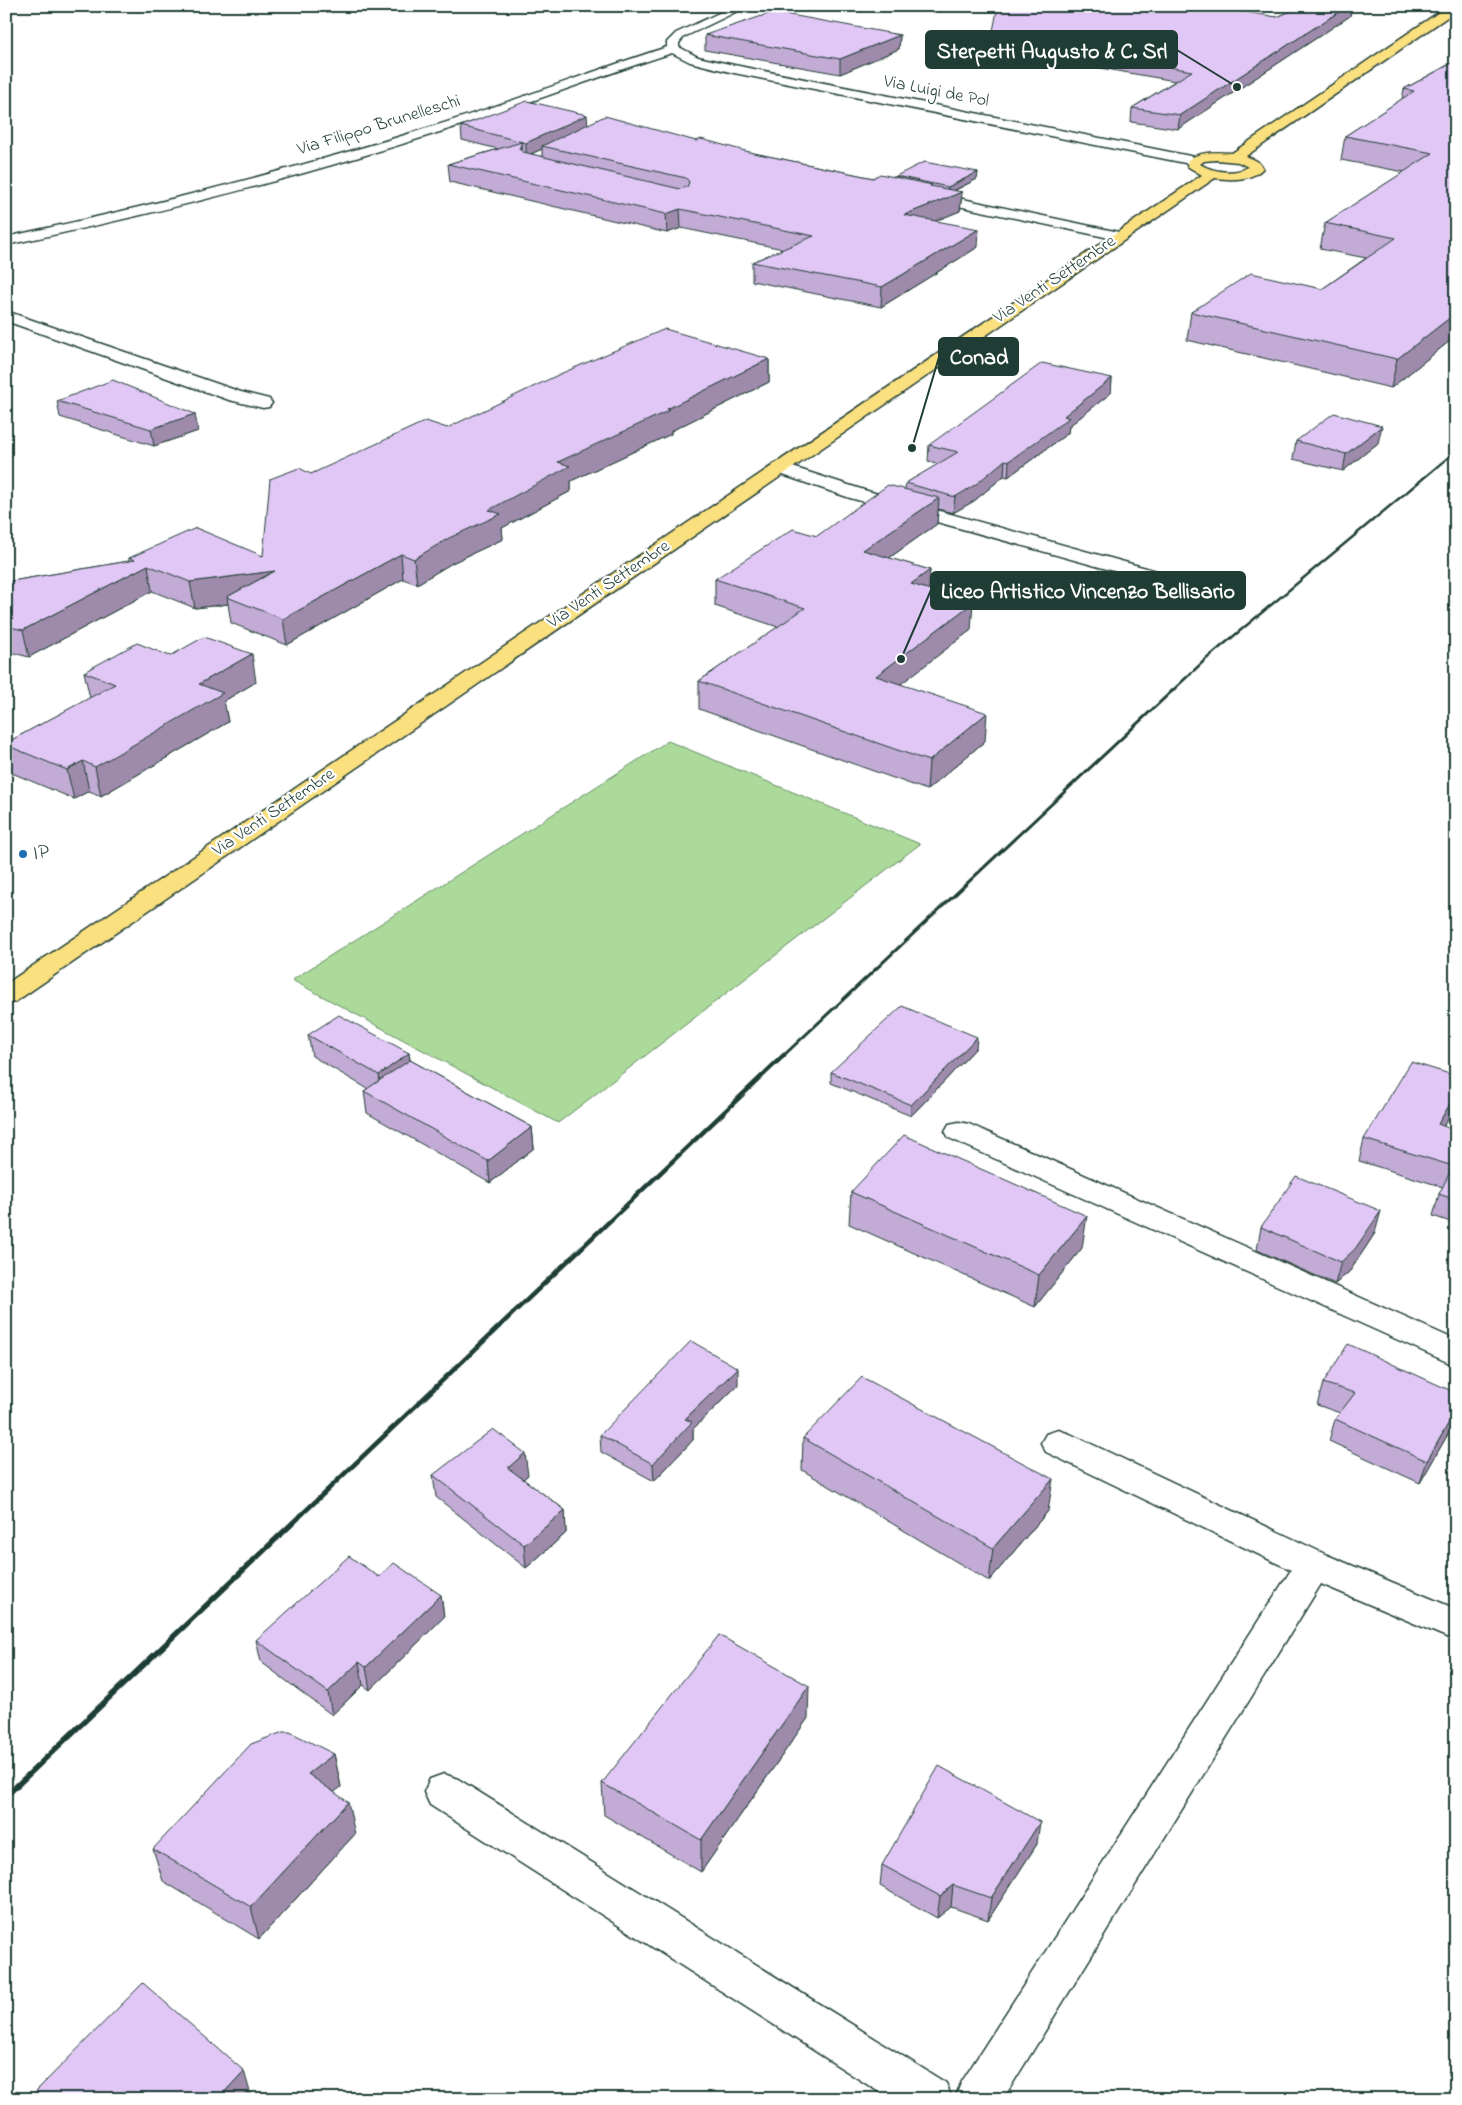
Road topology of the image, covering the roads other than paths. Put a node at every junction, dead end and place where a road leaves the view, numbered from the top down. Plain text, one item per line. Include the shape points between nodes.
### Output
1 (743, 6) edge
2 (1456, 6) edge
3 (673, 49) junction
4 (508, 104) junction
5 (535, 110) edge
6 (1235, 158) junction
7 (1195, 161) junction
8 (1212, 174) junction
9 (916, 193) edge
10 (1119, 236) junction
11 (6, 241) edge
12 (6, 316) edge
13 (263, 403) dead end
14 (780, 468) junction
15 (1150, 575) dead end
16 (6, 996) edge
17 (959, 1131) dead end
18 (1456, 1354) edge
19 (1058, 1443) dead end
20 (1314, 1565) junction
21 (1456, 1626) edge
22 (444, 1792) dead end
23 (930, 2099) edge
24 (977, 2099) edge

1 - 3 street via 680,35 673,42
2 - 6 main road
3 - 4 street, Via Filippo Brunelleschi
3 - 7 street, Via Luigi de Pol via 688,58 734,69
4 - 5 street
4 - 11 street, Via Filippo Brunelleschi via 424,133 233,188 126,216
6 - 7 main road via 1207,157
6 - 8 main road via 1250,162 1256,168 1249,173
7 - 8 main road via 1197,169
8 - 10 main road, Via Venti Settembre
9 - 10 street
10 - 14 main road, Via Venti Settembre
12 - 13 street
14 - 15 street via 857,494
14 - 16 main road, Via Venti Settembre
17 - 18 street
19 - 20 street
20 - 21 street
20 - 24 street
22 - 23 street

